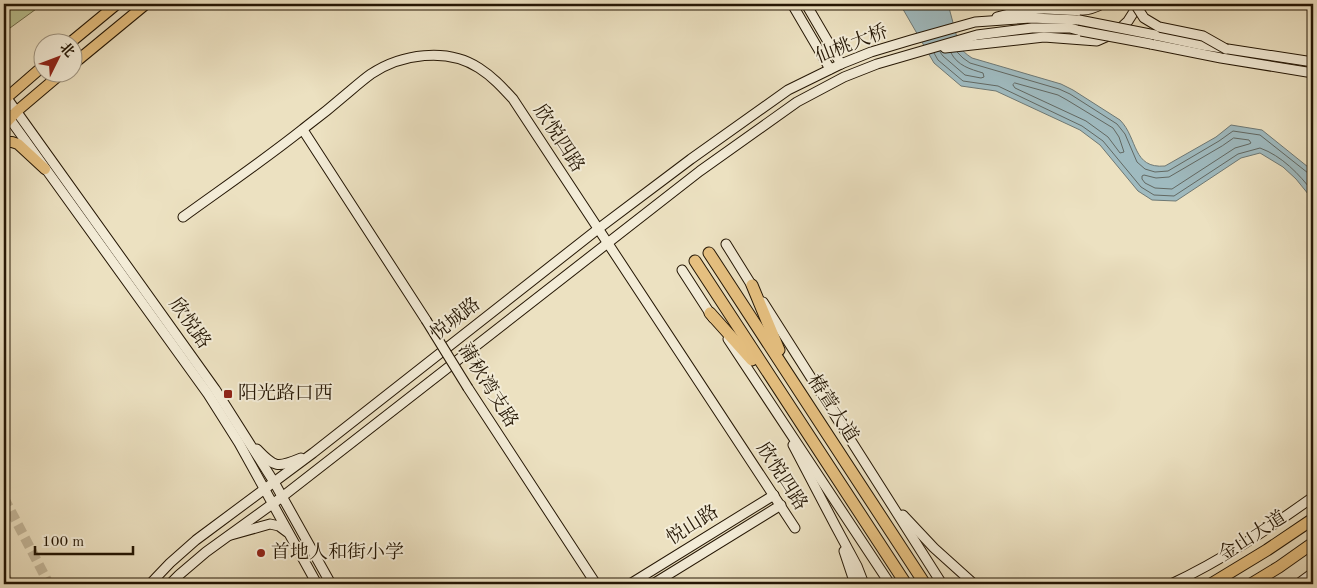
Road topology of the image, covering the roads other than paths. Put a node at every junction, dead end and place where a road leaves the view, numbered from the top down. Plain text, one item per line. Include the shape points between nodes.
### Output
1 (117, 4) edge
2 (146, 4) edge
3 (792, 4) edge
4 (806, 4) edge
5 (1102, 4) edge
6 (1136, 4) edge
7 (975, 22) junction
8 (82, 33) edge
9 (1226, 49) junction
10 (918, 51) junction
11 (82, 57) edge
12 (1313, 62) edge
13 (841, 64) junction
14 (830, 69) junction
15 (1313, 73) edge
16 (32, 75) edge
17 (50, 82) edge
18 (788, 90) joint
19 (5, 97) edge
20 (797, 102) joint
21 (8, 116) edge
22 (303, 130) junction
23 (4, 142) edge
24 (45, 169) junction
25 (183, 218) dead end
26 (598, 229) junction
27 (607, 243) junction
28 (726, 244) dead end
29 (709, 252) dead end
30 (695, 262) dead end
31 (682, 270) dead end
32 (752, 286) junction
33 (710, 313) junction
34 (790, 377) junction
35 (776, 386) junction
36 (776, 412) junction
37 (244, 437) junction
38 (313, 454) junction
39 (274, 482) junction
40 (265, 489) junction
41 (774, 495) junction
42 (282, 497) junction
43 (1313, 497) edge
44 (888, 498) junction
45 (272, 503) junction
46 (781, 505) junction
47 (1313, 512) edge
48 (1313, 518) edge
49 (795, 528) dead end
50 (836, 528) junction
51 (289, 534) junction
52 (226, 536) junction
53 (1313, 543) edge
54 (1267, 550) junction
55 (1313, 550) edge
56 (1278, 567) junction
57 (1313, 573) edge
58 (150, 584) edge
59 (170, 584) edge
60 (317, 584) edge
61 (331, 584) edge
62 (596, 584) edge
63 (630, 584) edge
64 (652, 584) edge
65 (854, 584) edge
66 (864, 584) edge
67 (890, 584) edge
68 (906, 584) edge
69 (925, 584) edge
70 (942, 584) edge
71 (974, 584) edge
72 (1171, 584) edge
73 (1211, 584) edge
74 (1251, 584) edge
75 (1298, 584) edge

1 - 8 main road
2 - 11 main road
3 - 14 main road
4 - 13 main road
5 - 7 main road via 1087,10 1020,11
6 - 9 main road, bridge via 1144,18 1159,27 1203,36
6 - 10 main road, bridge via 1128,21 1116,33 1097,41 1044,37
7 - 9 main road, 仙桃大桥, bridge via 1031,18 1079,20
7 - 13 main road, 仙桃大桥
9 - 12 main road, 仙桃大桥
10 - 15 main road, 仙桃大桥, bridge via 977,35 1032,28 1070,28
10 - 20 main road, 仙桃大桥 via 844,77
13 - 14 main road, 仙桃大桥
14 - 18 main road, 仙桃大桥
16 - 19 main road
17 - 21 main road
18 - 26 main road, 悦城路
19 - 21 main road, 欣悦路
20 - 27 main road, 悦城路
21 - 24 main road, 欣悦路
21 - 37 main road, 欣悦路 via 215,389
22 - 25 main road, 欣悦四路
22 - 26 main road, 欣悦四路 via 371,74 387,65 423,55 460,60 478,67 496,80 513,99
22 - 62 main road, 蒲秋湾支路, bridge
23 - 24 main road via 18,144
24 - 40 main road, 欣悦路 via 208,394
26 - 27 main road, 欣悦四路
26 - 38 main road, 悦城路
27 - 41 main road, 欣悦四路
27 - 42 main road, 悦城路
28 - 32 main road
29 - 34 highway, 椿萱大道
30 - 35 highway, 椿萱大道
31 - 33 main road
32 - 34 highway
32 - 44 main road
33 - 35 highway
33 - 36 main road
34 - 69 highway, 椿萱大道
35 - 68 highway, 椿萱大道
36 - 50 main road
36 - 67 main road
37 - 38 main road via 268,461 277,465
37 - 39 main road, 欣悦路
38 - 39 main road, 悦城路
39 - 40 main road, 悦城路
39 - 42 main road, 欣悦路
40 - 45 main road, 欣悦路
40 - 58 main road, 悦城路 via 196,540
41 - 46 main road, 欣悦四路
41 - 63 main road, 悦山路
42 - 45 main road, 悦城路
42 - 61 main road, 欣悦路
43 - 72 main road via 1258,536
44 - 70 main road
44 - 71 main road via 934,548
45 - 51 main road, 欣悦路
45 - 52 main road, 悦城路
46 - 49 main road, 欣悦四路
46 - 64 main road, 悦山路
47 - 54 highway
48 - 54 highway, 金山大道
50 - 65 main road
50 - 66 main road
51 - 52 main road via 270,524
51 - 60 main road, 欣悦路
52 - 59 main road, 悦城路
53 - 56 highway, 金山大道
54 - 73 highway, 金山大道
55 - 56 highway
56 - 74 highway, 金山大道
57 - 75 main road

